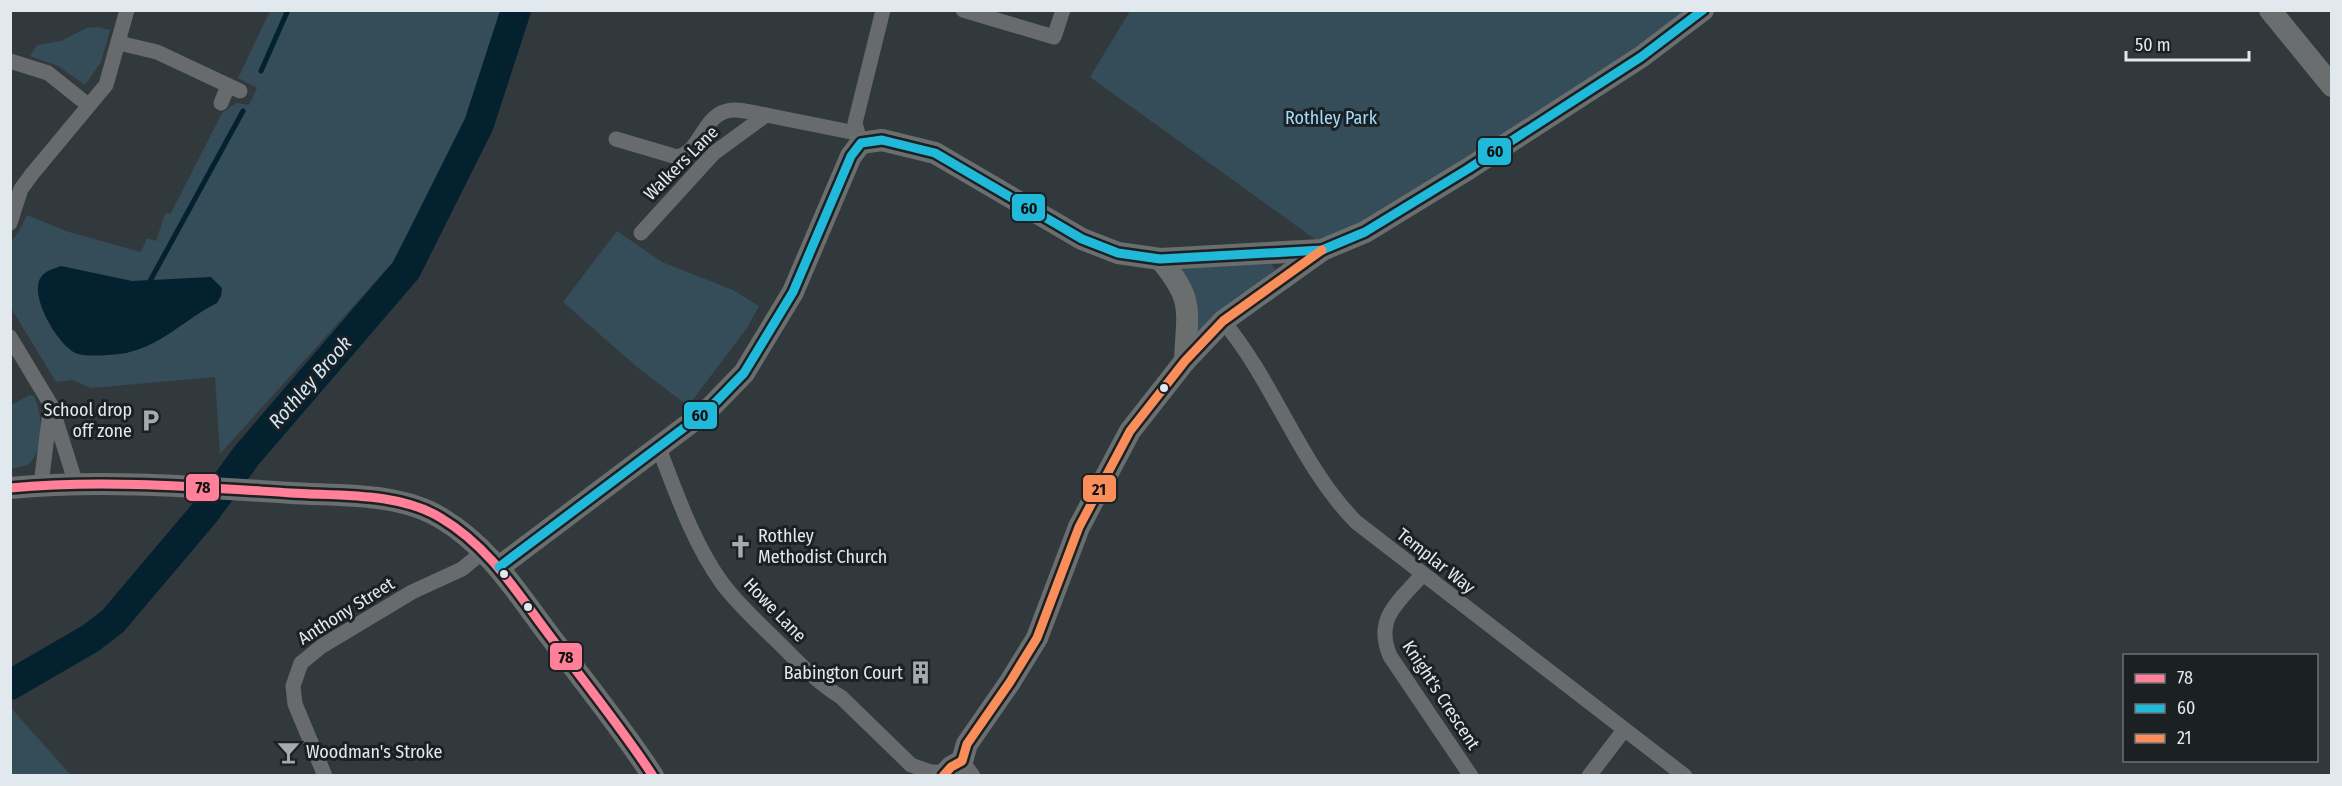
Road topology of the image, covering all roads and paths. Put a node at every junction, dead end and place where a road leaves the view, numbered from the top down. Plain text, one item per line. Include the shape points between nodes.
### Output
1 (127, 10) edge
2 (883, 10) edge
3 (963, 10) edge
4 (1063, 10) edge
5 (1703, 10) edge
6 (2270, 10) edge
7 (119, 43) junction
8 (10, 61) edge
9 (2331, 86) edge
10 (221, 103) dead end
11 (88, 105) junction
12 (766, 115) junction
13 (858, 138) junction
14 (623, 145) dead end
15 (10, 223) edge
16 (641, 233) dead end
17 (1322, 250) junction
18 (1160, 259) junction
19 (1223, 321) junction
20 (10, 337) edge
21 (1185, 361) junction
22 (51, 405) junction
23 (658, 446) junction
24 (76, 484) junction
25 (41, 485) junction
26 (10, 488) edge
27 (484, 551) junction
28 (500, 567) junction
29 (1422, 575) junction
30 (1624, 730) junction
31 (956, 771) edge
32 (319, 772) edge
33 (653, 776) edge
34 (1471, 776) edge
35 (1589, 776) edge
36 (1685, 776) edge

1 - 7 street
2 - 13 street via 855,123
3 - 4 street via 1054,37
5 - 17 street via 1657,46 1468,169 1359,235
6 - 9 street
7 - 10 street via 157,52 234,89
7 - 11 street via 109,80
8 - 11 street via 48,73
11 - 15 street via 21,189
12 - 13 street
12 - 14 street via 734,110 720,114 682,156
12 - 16 street, Walkers Lane via 714,153
13 - 18 street via 917,146 936,153 1082,239 1118,253
13 - 23 street via 784,311 753,362 723,396
17 - 18 street
17 - 19 street
18 - 21 street via 1185,292
19 - 21 street
19 - 29 street, Templar Way via 1243,347 1336,501
20 - 22 street
21 - 31 street via 1112,459 1075,536 1037,638 967,744
22 - 24 street
22 - 25 street
23 - 28 street
23 - 31 street, Howe Lane via 693,530 717,576 737,600 912,765 931,772
24 - 25 street
24 - 27 street via 262,491 409,505 441,518
25 - 26 street
27 - 28 street
27 - 32 street, Anthony Street via 462,569 412,592 322,646 301,663 293,686 295,704
28 - 33 street
29 - 30 street, Templar Way
29 - 34 street, Knight's Crescent via 1384,623 1383,639 1390,656
30 - 35 street
30 - 36 street, Templar Way

